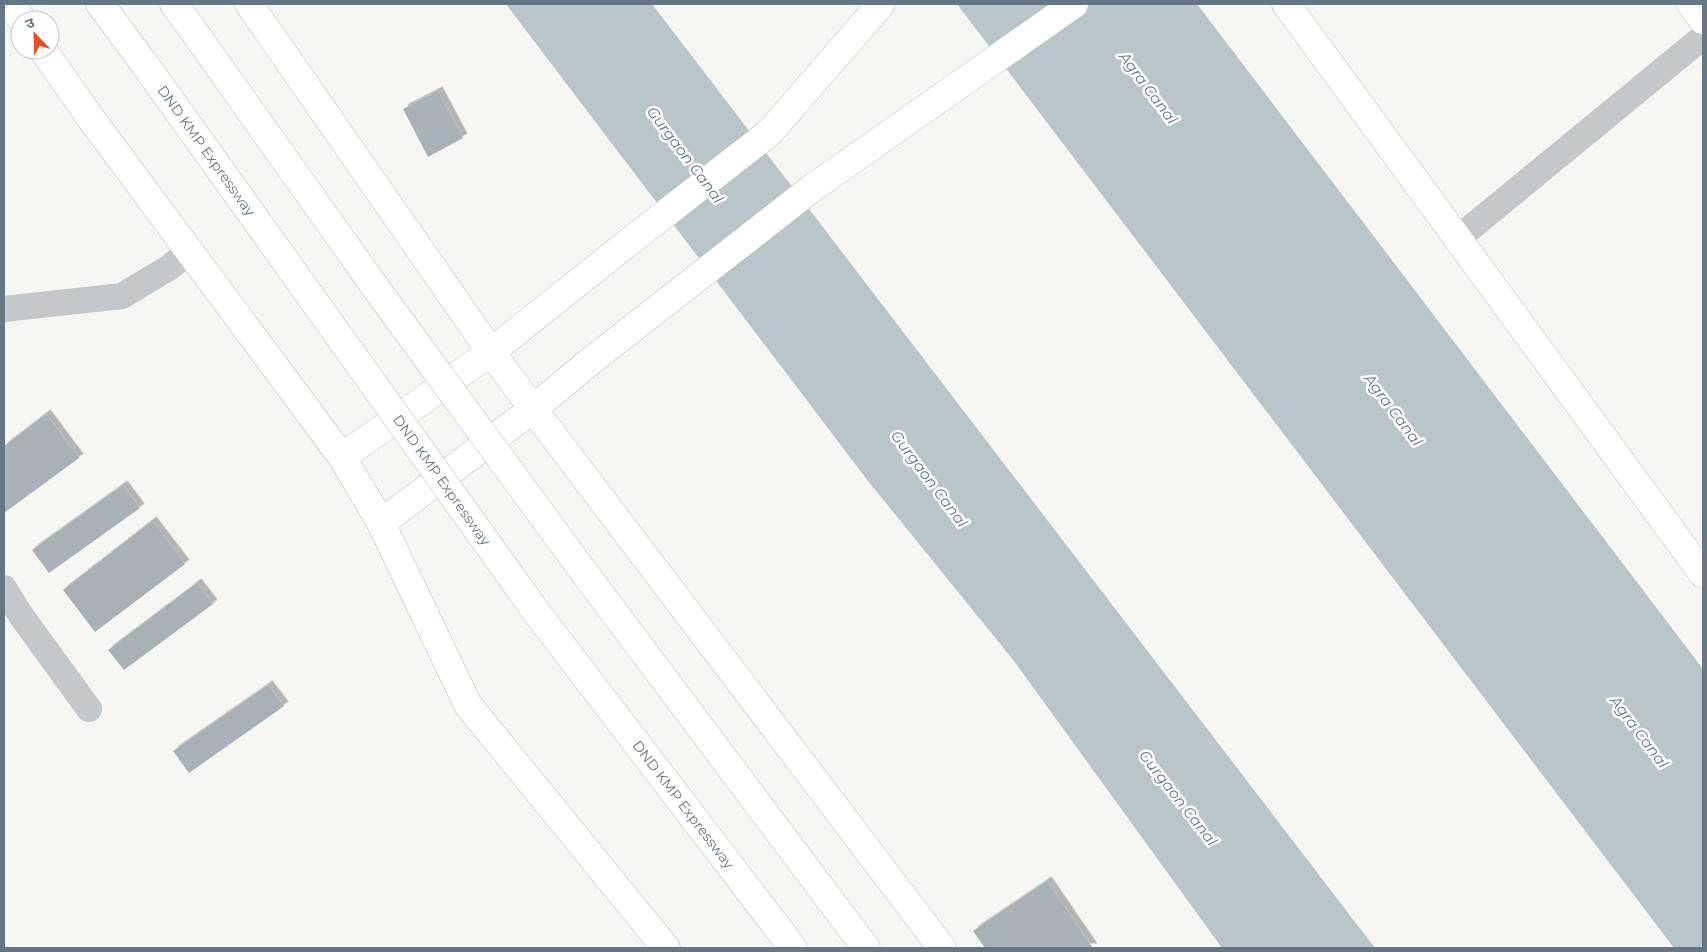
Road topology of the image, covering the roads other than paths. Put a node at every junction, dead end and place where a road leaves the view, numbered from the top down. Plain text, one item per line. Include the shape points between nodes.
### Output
1 (100, 4) edge
2 (174, 4) edge
3 (249, 4) edge
4 (881, 4) edge
5 (1074, 4) edge
6 (1286, 4) edge
7 (1691, 4) edge
8 (1703, 20) edge
9 (1703, 37) edge
10 (50, 60) edge
11 (1457, 239) junction
12 (190, 250) junction
13 (4, 309) edge
14 (492, 352) junction
15 (533, 409) junction
16 (342, 457) junction
17 (381, 523) junction
18 (1703, 574) edge
19 (4, 588) edge
20 (89, 709) dead end
21 (662, 947) edge
22 (794, 948) edge
23 (866, 948) edge
24 (942, 948) edge

1 - 22 main road, DND KMP Expressway, bridge via 537,613
2 - 23 main road, bridge via 383,299
3 - 14 main road
4 - 14 main road via 769,133
5 - 15 main road via 811,189
6 - 11 main road
7 - 8 main road
9 - 11 street
10 - 12 main road
11 - 18 main road
12 - 13 street via 170,267 122,296
12 - 16 main road
14 - 15 main road
14 - 16 main road
15 - 17 main road
15 - 24 main road
16 - 17 main road
17 - 21 main road via 468,705
19 - 20 street

